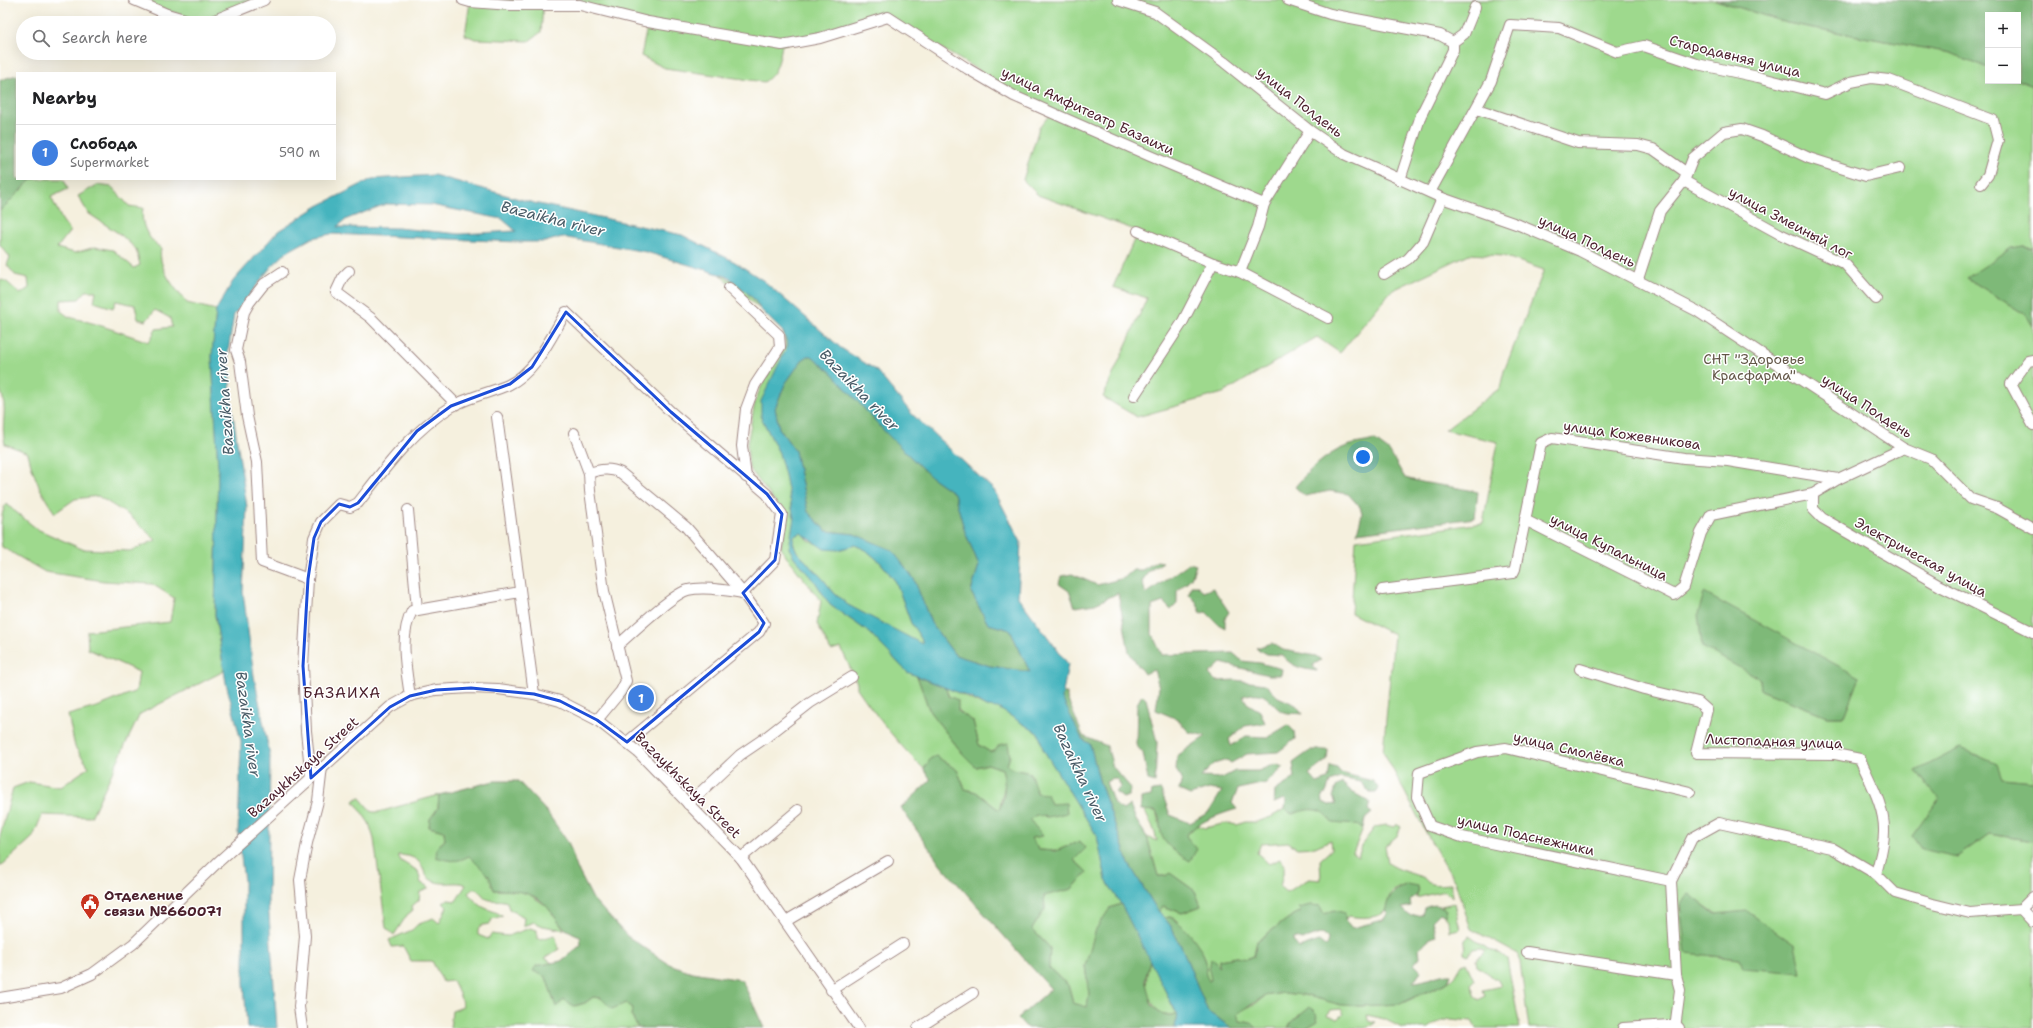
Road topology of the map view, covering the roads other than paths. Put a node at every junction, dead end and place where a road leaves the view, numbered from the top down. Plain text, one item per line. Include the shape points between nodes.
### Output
1 (134, 0) edge
2 (264, 0) edge
3 (463, 0) edge
4 (1118, 0) edge
5 (1288, 0) edge
6 (1475, 7) dead end
7 (174, 16) edge
8 (224, 16) edge
9 (1452, 42) junction
10 (1477, 109) junction
11 (1310, 131) junction
12 (1900, 168) dead end
13 (1685, 177) junction
14 (1400, 180) junction
15 (1981, 184) dead end
16 (1430, 192) junction
17 (1442, 198) junction
18 (1264, 204) junction
19 (1138, 231) dead end
20 (1213, 263) junction
21 (349, 271) dead end
22 (282, 272) dead end
23 (1240, 272) junction
24 (1384, 274) dead end
25 (1638, 279) junction
26 (729, 288) dead end
27 (1876, 299) dead end
28 (1328, 318) dead end
29 (2033, 360) edge
30 (1134, 396) dead end
31 (456, 404) junction
32 (497, 417) dead end
33 (2033, 425) edge
34 (574, 433) dead end
35 (1904, 448) junction
36 (589, 473) junction
37 (746, 477) junction
38 (1838, 479) junction
39 (1813, 494) junction
40 (408, 510) dead end
41 (1526, 520) junction
42 (2033, 528) edge
43 (308, 579) junction
44 (1382, 590) dead end
45 (520, 592) junction
46 (744, 592) junction
47 (417, 609) junction
48 (2033, 632) edge
49 (617, 646) junction
50 (1580, 669) dead end
51 (852, 677) dead end
52 (534, 694) junction
53 (410, 696) junction
54 (597, 720) junction
55 (627, 742) junction
56 (322, 767) junction
57 (1419, 773) joint
58 (311, 778) junction
59 (1690, 792) dead end
60 (688, 804) junction
61 (798, 810) dead end
62 (741, 858) junction
63 (888, 861) dead end
64 (1876, 874) junction
65 (1671, 881) junction
66 (2033, 897) edge
67 (2021, 909) junction
68 (786, 921) junction
69 (2033, 922) edge
70 (903, 944) dead end
71 (1527, 952) dead end
72 (1676, 975) junction
73 (831, 990) junction
74 (973, 993) dead end
75 (0, 998) edge
76 (1677, 1027) edge
77 (302, 1028) edge
78 (859, 1028) edge
79 (918, 1028) edge
80 (1623, 1028) edge

1 - 7 street
2 - 8 street
3 - 18 street, улица Амфитеатр Базаихи via 511,5 580,5 648,22 782,45 820,38 888,18 1014,96
4 - 11 street, улица Полдень via 1155,12 1224,62
5 - 9 street via 1330,14 1440,35
6 - 9 street via 1464,34
9 - 14 street via 1453,50 1421,115
10 - 13 street, улица Змеиный лог via 1578,143 1653,148
10 - 15 street, Стародавняя улица via 1491,81 1510,25 1559,28 1618,52 1644,46 1697,64 1758,76 1825,94 1851,82 1871,78 1889,80 1993,120 1998,140 1988,175
10 - 16 street, Стародавняя улица
11 - 14 street, улица Полдень via 1344,154
11 - 18 street
12 - 13 street via 1866,176 1809,158 1742,129 1724,132 1693,158
13 - 25 street via 1660,211
13 - 27 street, улица Змеиный лог via 1780,234 1845,264
14 - 16 street, улица Полдень
16 - 17 street, улица Полдень
17 - 24 street via 1423,242 1408,259
17 - 25 street, улица Полдень via 1519,225
18 - 23 street
19 - 20 street
20 - 23 street
20 - 30 street via 1182,323
21 - 31 street via 336,292 371,318
22 - 43 street via 264,284 249,303 244,312 236,350 257,462 262,562
23 - 28 street
25 - 35 street, улица Полдень via 1697,311
26 - 37 street via 779,335 780,347 755,385 746,409 742,446
29 - 33 street via 2028,362 2011,384
31 - 37 street via 510,384 532,367 566,312 672,412
31 - 43 street via 417,431 358,503 350,507 339,504 321,522 314,538
32 - 45 street
34 - 36 street
35 - 38 street
35 - 42 street, улица Полдень via 1931,459 1971,499 1997,508
36 - 46 street via 600,469 613,469 621,473 686,527
36 - 49 street via 604,591
37 - 46 street via 767,494 782,514 775,560
38 - 39 street, улица Купальница
38 - 41 street, улица Кожевникова via 1728,461 1684,458 1552,438 1541,443
39 - 41 street, улица Купальница via 1711,515 1701,533 1684,587 1674,595
39 - 48 street, Электрическая улица via 1814,509 1822,518 1940,586
40 - 47 street
41 - 44 street, улица Кожевникова via 1513,573
43 - 58 street via 303,666
45 - 47 street
45 - 52 street
46 - 49 street via 688,590 676,595
46 - 55 street via 764,623 759,632
47 - 53 street via 412,611 408,620 404,658
49 - 54 street via 626,681
50 - 64 street, Листопадная улица via 1644,689 1698,702 1707,710 1696,753 1835,754 1860,759 1882,809 1883,847
51 - 60 street via 810,703 740,755
52 - 53 street, Bazaykhskaya Street via 471,688 436,690
52 - 54 street, Bazaykhskaya Street via 560,701
53 - 56 street, Bazaykhskaya Street via 390,707
54 - 55 street, Bazaykhskaya Street
55 - 60 street, Bazaykhskaya Street
56 - 58 street, Bazaykhskaya Street
56 - 77 street via 318,801 300,880 305,936 299,1007
57 - 59 street, улица Смолёвка via 1477,752 1506,748
57 - 65 street, улица Подснежники via 1417,797 1430,826 1462,837
58 - 75 street, Bazaykhskaya Street via 133,944 92,974 61,988
60 - 62 street, Bazaykhskaya Street
61 - 62 street
62 - 68 street, Bazaykhskaya Street
63 - 68 street
64 - 65 street via 1832,848 1719,823 1692,838
64 - 67 street via 1895,893 1970,913
65 - 72 street
66 - 67 street
67 - 69 street
68 - 73 street, Bazaykhskaya Street
70 - 73 street
71 - 72 street
72 - 76 street via 1680,990
73 - 78 street, Bazaykhskaya Street
74 - 79 street
76 - 80 street

